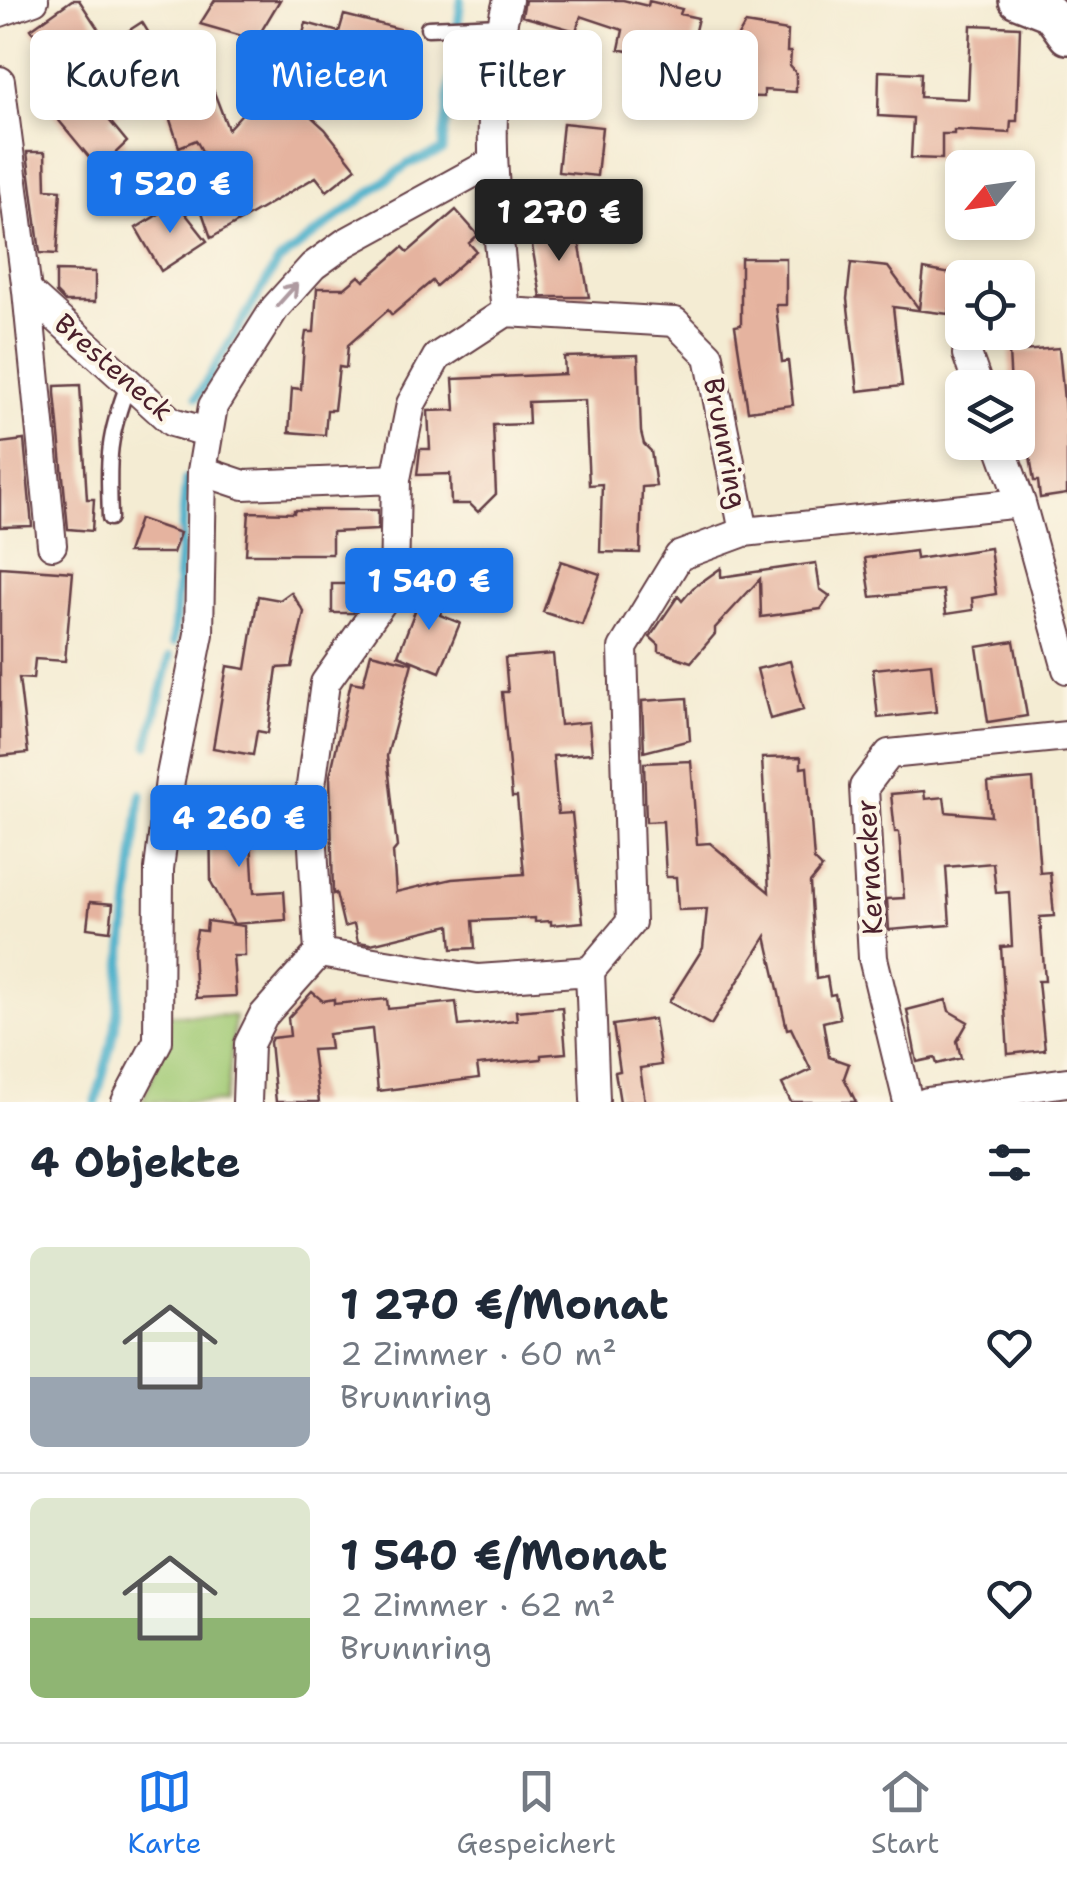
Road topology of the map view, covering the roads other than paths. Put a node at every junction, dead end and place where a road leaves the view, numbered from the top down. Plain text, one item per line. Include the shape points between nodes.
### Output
1 (34, 0) edge
2 (1016, 0) edge
3 (0, 12) edge
4 (504, 12) edge
5 (433, 28) dead end
6 (1067, 36) edge
7 (0, 82) edge
8 (491, 163) junction
9 (27, 291) junction
10 (506, 312) junction
11 (966, 354) dead end
12 (972, 370) edge
13 (129, 382) junction
14 (207, 432) junction
15 (1006, 460) edge
16 (202, 472) junction
17 (396, 479) junction
18 (1021, 502) junction
19 (110, 518) dead end
20 (744, 532) junction
21 (52, 545) dead end
22 (1067, 669) edge
23 (1067, 736) edge
24 (319, 954) junction
25 (590, 971) junction
26 (1067, 1082) edge
27 (596, 1100) edge
28 (126, 1102) edge
29 (247, 1102) edge
30 (908, 1102) edge
31 (927, 1102) edge

1 - 3 street
2 - 6 street via 1050,13
4 - 5 lane
4 - 8 street
7 - 9 street, Bresteneck
8 - 10 street
14 -> 8 street via 213,406 275,308 313,266
9 - 13 street, Bresteneck
9 - 21 street, Bresteneck
10 - 17 street via 436,357 410,404
10 - 20 street, Brunnring via 675,322 710,356
11 - 12 street
13 - 14 street, Bresteneck via 172,422
13 - 19 lane via 108,454
14 - 16 street
15 - 18 street
16 - 17 street via 244,485
16 - 28 street via 199,634 158,869 158,1041
17 - 24 street via 394,585 326,682 310,793
18 - 20 street
18 - 22 street
20 - 25 street, Brunnring via 679,556 623,648 631,922
23 - 30 street, Kernacker via 889,754 864,787 873,958
24 - 25 street via 478,979
24 - 29 street via 262,1016 250,1044
25 - 27 street
26 - 31 street

